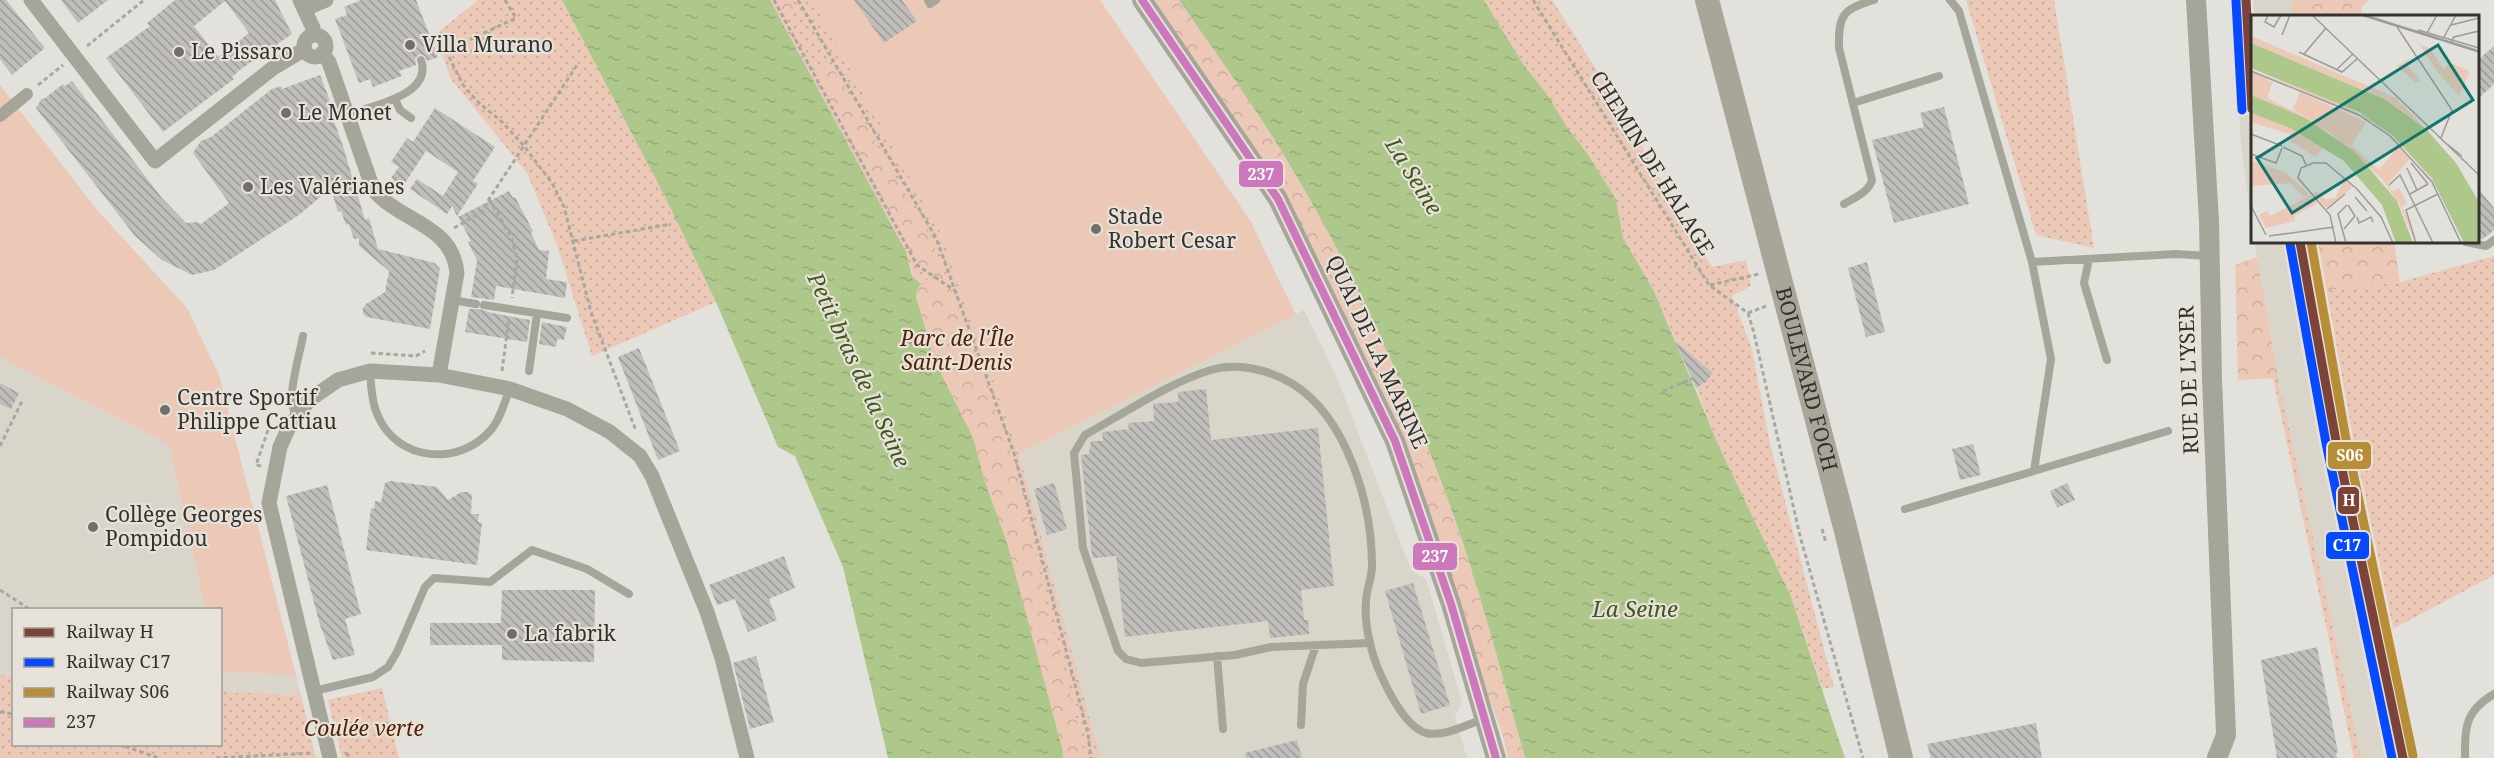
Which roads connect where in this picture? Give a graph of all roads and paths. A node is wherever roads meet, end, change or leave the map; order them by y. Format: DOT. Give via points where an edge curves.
graph roads {
  1 [pos="31,0"];
  2 [pos="326,0"];
  3 [pos="505,0"];
  4 [pos="774,0"];
  5 [pos="798,0"];
  6 [pos="928,0"];
  7 [pos="936,0"];
  8 [pos="1142,0"];
  9 [pos="1533,0"];
  10 [pos="1707,0"];
  11 [pos="1874,0"];
  12 [pos="1950,0"];
  13 [pos="2196,0"];
  14 [pos="302,4"];
  15 [pos="314,35"];
  16 [pos="305,49"];
  17 [pos="322,53"];
  18 [pos="421,60"];
  19 [pos="577,65"];
  20 [pos="1939,76"];
  21 [pos="27,94"];
  22 [pos="395,99"];
  23 [pos="1853,104"];
  24 [pos="349,114"];
  25 [pos="0,116"];
  26 [pos="411,118"];
  27 [pos="524,146"];
  28 [pos="489,199"];
  29 [pos="1844,204"];
  30 [pos="671,224"];
  31 [pos="439,236"];
  32 [pos="2494,240"];
  33 [pos="574,241"];
  34 [pos="2471,243"];
  35 [pos="2209,256"];
  36 [pos="2090,259"];
  37 [pos="2032,262"];
  38 [pos="1766,272"];
  39 [pos="1709,285"];
  40 [pos="956,291"];
  41 [pos="452,300"];
  42 [pos="1765,307"];
  43 [pos="510,309"];
  44 [pos="1748,313"];
  45 [pos="537,314"];
  46 [pos="567,318"];
  47 [pos="303,336"];
  48 [pos="2107,360"];
  49 [pos="370,371"];
  50 [pos="502,371"];
  51 [pos="529,371"];
  52 [pos="439,375"];
  53 [pos="1692,379"];
  54 [pos="510,389"];
  55 [pos="1663,391"];
  56 [pos="23,399"];
  57 [pos="297,416"];
  58 [pos="2168,431"];
  59 [pos="0,446"];
  60 [pos="640,456"];
  61 [pos="2034,471"];
  62 [pos="1905,509"];
  63 [pos="0,591"];
  64 [pos="629,594"];
  65 [pos="29,608"];
  66 [pos="1370,644"];
  67 [pos="1316,645"];
  68 [pos="1217,656"];
  69 [pos="314,691"];
  70 [pos="2494,694"];
  71 [pos="1484,719"];
  72 [pos="1301,725"];
  73 [pos="1222,729"];
  74 [pos="124,746"];
  75 [pos="329,755"];
  76 [pos="159,758"];
  77 [pos="216,758"];
  78 [pos="747,758"];
  79 [pos="1091,758"];
  80 [pos="1496,758"];
  81 [pos="1863,758"];
  82 [pos="1901,758"];
  83 [pos="2217,758"];
  84 [pos="2465,758"];
  1 -- 16 [label="street" via="155,161 273,68"];
  2 -- 14 [label="street"];
  3 -- 27 [label="path" via="516,18 446,51 463,85"];
  4 -- 40 [label="path" via="917,266"];
  5 -- 40 [label="path" via="936,238"];
  6 -- 7 [label="lane" via="930,4"];
  8 -- 71 [label="street, QUAI DE LA MARINE" via="1278,200 1395,441 1451,604"];
  9 -- 39 [label="path, CHEMIN DE HALAGE"];
  10 -- 82 [label="main road, BOULEVARD FOCH" via="1846,531"];
  11 -- 23 [label="lane" via="1852,6 1839,26 1839,48"];
  12 -- 37 [label="lane" via="1959,11"];
  13 -- 35 [label="street, RUE DE L'YSER"];
  14 -- 15 [label="street"];
  15 -- 16 [label="street" via="306,40"];
  15 -- 17 [label="street" via="324,41"];
  16 -- 17 [label="street" via="312,56"];
  17 -- 24 [label="street"];
  18 -- 22 [label="lane" via="422,72 411,91"];
  19 -- 27 [label="path"];
  20 -- 23 [label="lane"];
  21 -- 25 [label="street"];
  22 -- 24 [label="lane"];
  22 -- 26 [label="lane" via="400,110"];
  23 -- 29 [label="lane" via="1872,180 1871,185"];
  24 -- 31 [label="street" via="374,189 384,201"];
  27 -- 28 [label="path"];
  27 -- 33 [label="path" via="552,183"];
  28 -- 31 [label="path" via="483,211"];
  28 -- 43 [label="path" via="511,237 517,258"];
  30 -- 33 [label="path"];
  31 -- 41 [label="street" via="456,259"];
  32 -- 34 [label="lane" via="2486,246"];
  33 -- 60 [label="path" via="591,312 642,446"];
  35 -- 36 [label="lane"];
  35 -- 83 [label="street, RUE DE L'YSER" via="2226,735"];
  36 -- 37 [label="lane"];
  36 -- 48 [label="lane" via="2084,283"];
  37 -- 61 [label="lane" via="2051,359"];
  38 -- 39 [label="path"];
  39 -- 44 [label="path, CHEMIN DE HALAGE"];
  40 -- 79 [label="path" via="1014,453"];
  41 -- 43 [label="lane"];
  41 -- 52 [label="street"];
  42 -- 44 [label="path"];
  43 -- 45 [label="lane"];
  43 -- 50 [label="path"];
  44 -- 81 [label="path" via="1800,536"];
  45 -- 46 [label="lane"];
  45 -- 51 [label="lane"];
  47 -- 57 [label="lane" via="291,399"];
  49 -- 52 [label="street"];
  49 -- 54 [label="lane" via="377,415 384,428 405,447 432,455 464,450 480,440 498,420"];
  49 -- 57 [label="street" via="326,387"];
  52 -- 54 [label="street"];
  53 -- 55 [label="path"];
  54 -- 60 [label="street" via="588,419"];
  56 -- 59 [label="path"];
  57 -- 69 [label="street" via="280,447 269,503"];
  58 -- 61 [label="lane"];
  60 -- 78 [label="street" via="652,476 706,612"];
  61 -- 62 [label="lane"];
  63 -- 65 [label="path"];
  64 -- 69 [label="lane" via="587,568 532,550 490,582 434,578 424,587 388,667 373,677"];
  66 -- 67 [label="lane"];
  66 -- 68 [label="lane" via="1366,602 1372,568 1370,532 1344,442 1302,390 1278,375 1244,367 1212,369 1085,435 1074,453 1083,548 1118,651 1126,659 1141,663"];
  66 -- 71 [label="lane" via="1396,705 1419,730 1440,733"];
  67 -- 68 [label="lane"];
  67 -- 72 [label="lane" via="1303,684"];
  68 -- 73 [label="lane"];
  69 -- 75 [label="street"];
  70 -- 84 [label="lane" via="2476,706 2468,722"];
  71 -- 80 [label="street, QUAI DE LA MARINE"];
  74 -- 76 [label="path"];
  75 -- 77 [label="path"];
}
